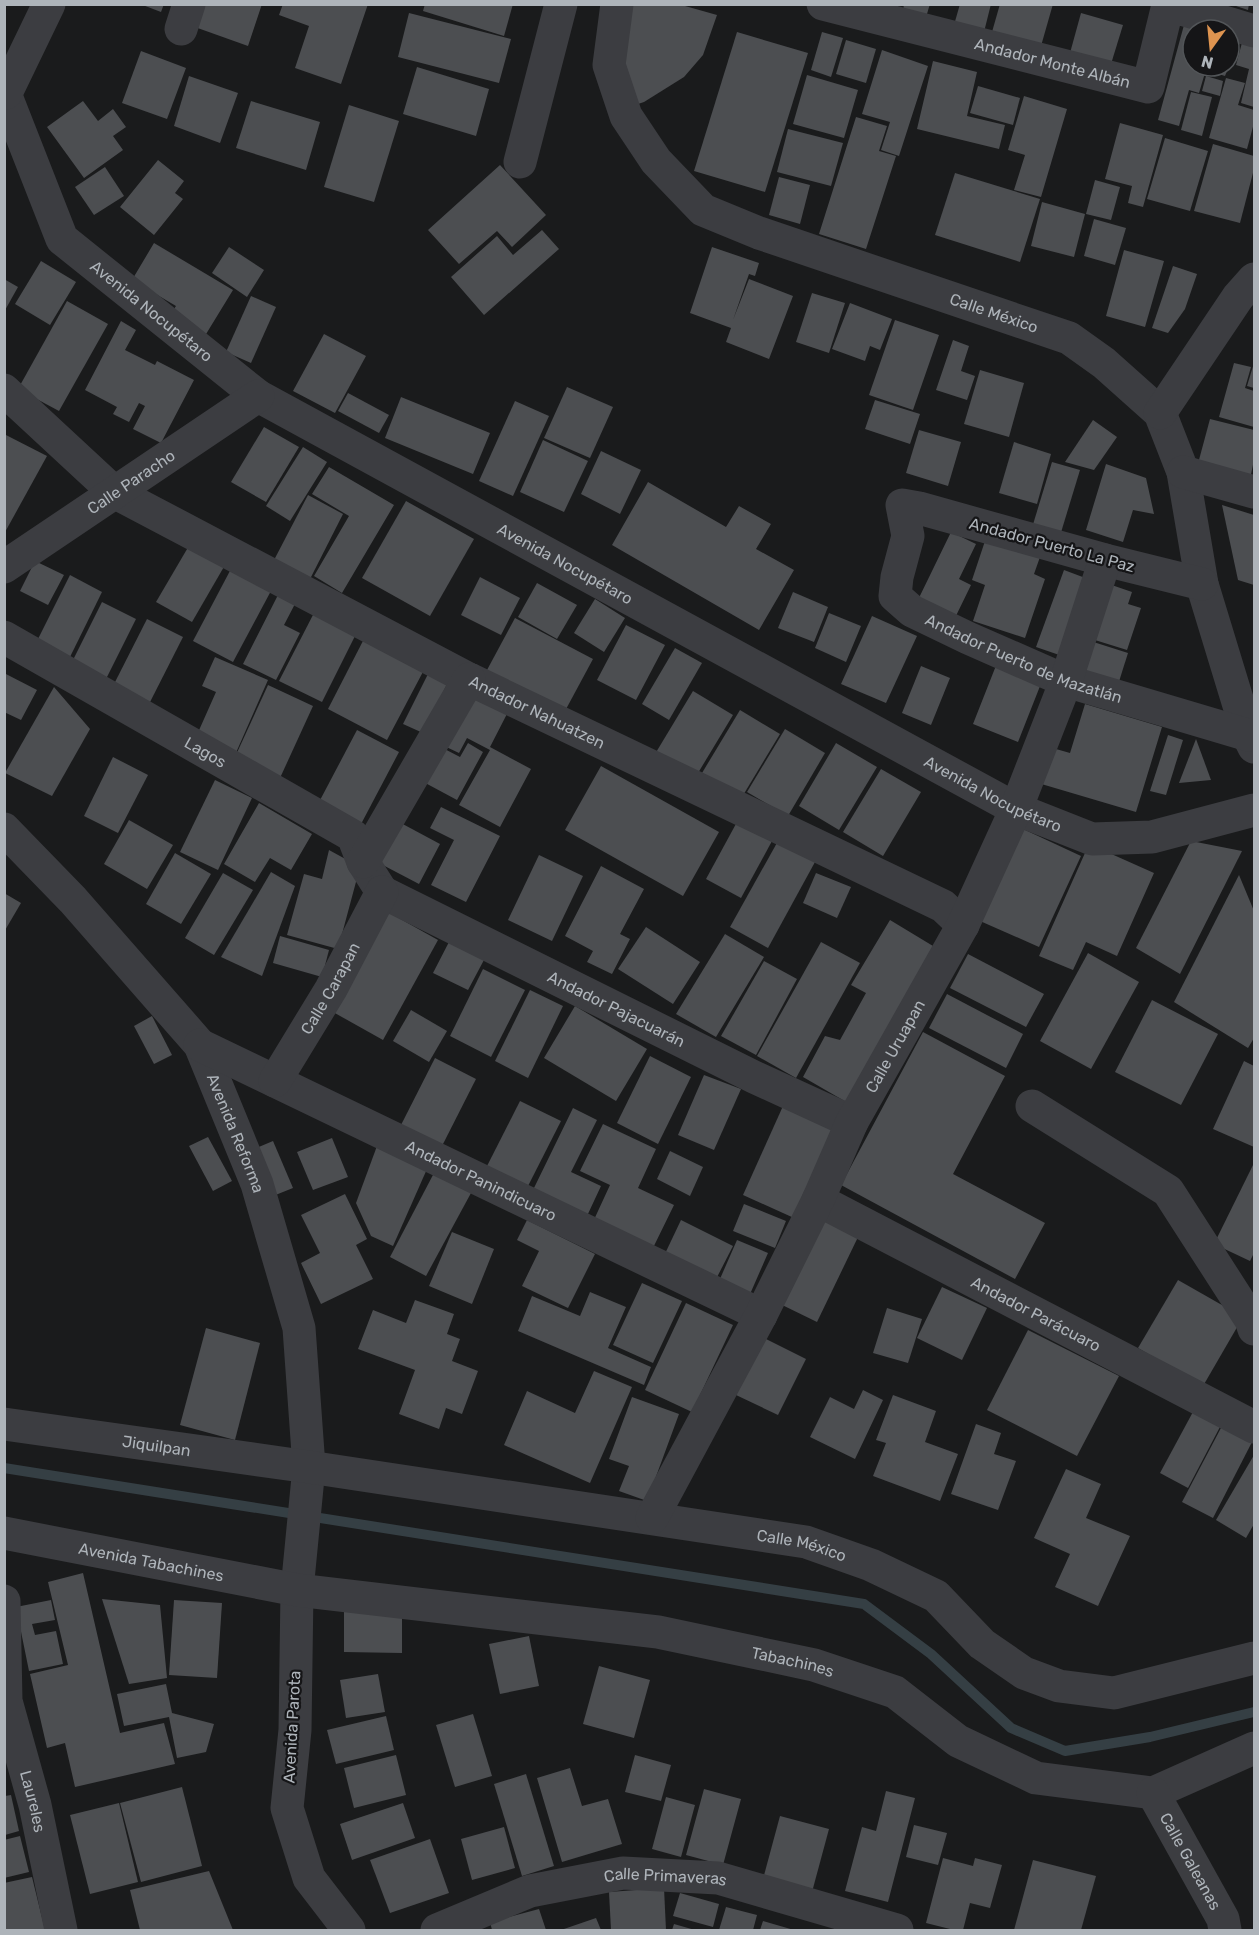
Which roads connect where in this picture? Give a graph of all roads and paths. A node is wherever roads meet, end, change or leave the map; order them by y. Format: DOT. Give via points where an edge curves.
graph roads {
  1 [pos="49,4"];
  2 [pos="561,4"];
  3 [pos="617,4"];
  4 [pos="823,4"];
  5 [pos="1254,31"];
  6 [pos="5,92"];
  7 [pos="520,162"];
  8 [pos="1254,279"];
  9 [pos="4,390"];
  10 [pos="258,396"];
  11 [pos="1160,413"];
  12 [pos="1183,472"];
  13 [pos="114,492"];
  14 [pos="1254,492"];
  15 [pos="902,505"];
  16 [pos="1105,560"];
  17 [pos="4,567"];
  18 [pos="1202,584"];
  19 [pos="4,638"];
  20 [pos="469,679"];
  21 [pos="1066,681"];
  22 [pos="1251,741"];
  23 [pos="1016,809"];
  24 [pos="1254,810"];
  25 [pos="4,829"];
  26 [pos="363,862"];
  27 [pos="382,892"];
  28 [pos="963,925"];
  29 [pos="200,1045"];
  30 [pos="275,1081"];
  31 [pos="1032,1106"];
  32 [pos="852,1122"];
  33 [pos="818,1200"];
  34 [pos="761,1315"];
  35 [pos="1254,1329"];
  36 [pos="4,1424"];
  37 [pos="1254,1427"];
  38 [pos="309,1467"];
  39 [pos="307,1508"];
  40 [pos="652,1518"];
  41 [pos="4,1533"];
  42 [pos="297,1584"];
  43 [pos="4,1601"];
  44 [pos="1254,1658"];
  45 [pos="5,1701"];
  46 [pos="1254,1748"];
  47 [pos="1153,1793"];
  48 [pos="61,1930"];
  49 [pos="349,1930"];
  50 [pos="437,1930"];
  51 [pos="897,1930"];
  52 [pos="1225,1930"];
  1 -- 6 [label="street"];
  2 -- 7 [label="street"];
  3 -- 11 [label="street, Calle México" via="609,64 626,116 656,161 704,210 759,233 1069,338"];
  4 -- 5 [label="street, Andador Monte Albán" via="1148,87 1168,5"];
  6 -- 10 [label="street, Avenida Nocupétaro" via="62,239"];
  8 -- 11 [label="street"];
  9 -- 13 [label="street, Andador Nahuatzen"];
  10 -- 13 [label="street, Calle Paracho"];
  10 -- 23 [label="street, Avenida Nocupétaro"];
  11 -- 12 [label="street, Calle México"];
  12 -- 14 [label="street"];
  12 -- 18 [label="street, Calle México"];
  13 -- 17 [label="street, Calle Paracho"];
  13 -- 20 [label="street, Andador Nahuatzen"];
  15 -- 16 [label="street, Andador Puerto La Paz"];
  15 -- 21 [label="street, Andador Puerto de Mazatlán" via="908,536 895,596 912,611"];
  16 -- 18 [label="street, Andador Puerto La Paz"];
  16 -- 21 [label="street, Calle Uruapan"];
  18 -- 22 [label="street, Calle México"];
  19 -- 26 [label="street, Lagos" via="354,836"];
  20 -- 26 [label="street"];
  20 -- 28 [label="street, Andador Nahuatzen" via="933,901"];
  21 -- 22 [label="street, Andador Puerto de Mazatlán"];
  21 -- 23 [label="street, Calle Uruapan"];
  23 -- 24 [label="street, Avenida Nocupétaro" via="1092,840 1152,837"];
  23 -- 28 [label="street, Calle Uruapan"];
  25 -- 29 [label="street, Avenida Reforma" via="73,900"];
  26 -- 27 [label="street, Lagos"];
  27 -- 30 [label="street, Calle Carapan" via="331,989"];
  27 -- 32 [label="street, Andador Pajacuarán"];
  28 -- 32 [label="street, Calle Uruapan"];
  29 -- 30 [label="street, Andador Panindicuaro"];
  29 -- 38 [label="street, Avenida Reforma" via="257,1184 299,1328"];
  30 -- 34 [label="street, Andador Panindicuaro"];
  31 -- 35 [label="street" via="1168,1191"];
  32 -- 33 [label="street, Calle Uruapan"];
  33 -- 34 [label="street, Calle Uruapan"];
  33 -- 37 [label="street, Andador Parácuaro"];
  34 -- 40 [label="street, Calle Uruapan"];
  36 -- 38 [label="street, Jiquilpan"];
  38 -- 39 [label="street, Avenida Reforma"];
  38 -- 40 [label="street, Calle México"];
  39 -- 42 [label="street, Avenida Parota"];
  40 -- 44 [label="street, Calle México" via="806,1542 871,1565 936,1596 982,1644 1024,1672 1059,1686 1114,1693"];
  41 -- 42 [label="street, Avenida Tabachines"];
  42 -- 47 [label="street, Tabachines" via="658,1632 814,1665 895,1692 958,1741 1036,1778"];
  42 -- 49 [label="street, Avenida Parota" via="295,1730 287,1808 309,1878"];
  43 -- 45 [label="street, Laureles"];
  45 -- 48 [label="street, Laureles" via="35,1805"];
  46 -- 47 [label="street"];
  47 -- 52 [label="street, Calle Galeanas" via="1223,1919"];
  50 -- 51 [label="street, Calle Primaveras" via="530,1891 623,1873 718,1878"];
}
